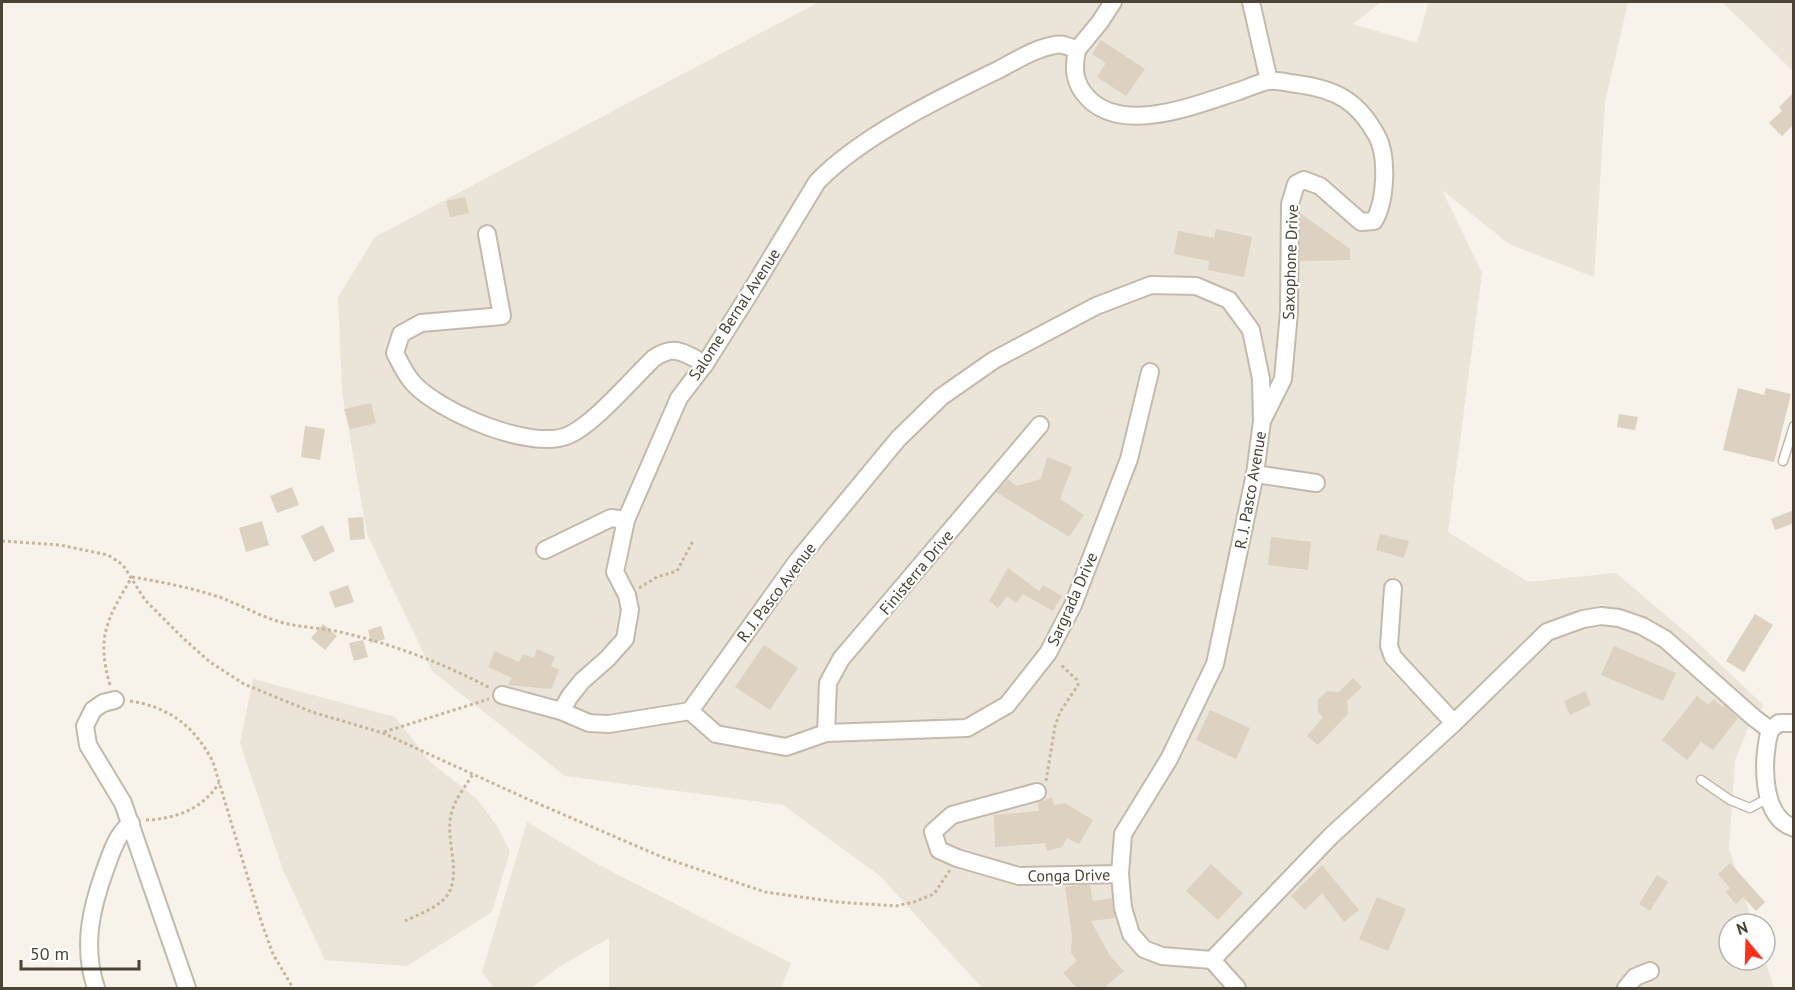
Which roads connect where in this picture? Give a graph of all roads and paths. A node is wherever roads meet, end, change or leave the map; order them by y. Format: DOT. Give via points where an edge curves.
graph roads {
  1 [pos="1113,2"];
  2 [pos="1251,2"];
  3 [pos="1077,50"];
  4 [pos="1269,81"];
  5 [pos="487,234"];
  6 [pos="705,364"];
  7 [pos="1150,372"];
  8 [pos="1262,421"];
  9 [pos="1040,425"];
  10 [pos="1794,426"];
  11 [pos="1783,461"];
  12 [pos="1256,474"];
  13 [pos="1316,483"];
  14 [pos="626,520"];
  15 [pos="2,541"];
  16 [pos="693,541"];
  17 [pos="545,550"];
  18 [pos="132,577"];
  19 [pos="1393,588"];
  20 [pos="627,595"];
  21 [pos="1048,653"];
  22 [pos="502,695"];
  23 [pos="115,700"];
  24 [pos="561,711"];
  25 [pos="690,711"];
  26 [pos="1454,723"];
  27 [pos="1794,723"];
  28 [pos="1770,730"];
  29 [pos="383,733"];
  30 [pos="826,733"];
  31 [pos="473,774"];
  32 [pos="1701,780"];
  33 [pos="219,783"];
  34 [pos="1037,792"];
  35 [pos="1768,798"];
  36 [pos="131,823"];
  37 [pos="1794,828"];
  38 [pos="957,858"];
  39 [pos="1120,874"];
  40 [pos="405,921"];
  41 [pos="1212,960"];
  42 [pos="1650,971"];
  43 [pos="96,988"];
  44 [pos="187,988"];
  45 [pos="293,988"];
  46 [pos="1237,988"];
  47 [pos="1626,988"];
  1 -- 3 [label="street"];
  2 -- 4 [label="street"];
  3 -- 4 [label="street, Saxophone Drive" via="1076,80 1093,104 1112,112 1141,115 1183,109"];
  3 -- 6 [label="street, Salome Bernal Avenue" via="1056,44 966,85 906,118 830,168 807,197"];
  4 -- 8 [label="street, Saxophone Drive" via="1304,85 1334,93 1352,103 1381,143 1384,175 1378,214 1368,222 1361,222 1320,186 1304,180 1296,184 1290,204 1289,312 1283,379"];
  5 -- 6 [label="street" via="501,316 421,323 401,334 395,353 413,384 437,401 480,424 516,436 548,440 567,436 586,425 663,352 678,350"];
  6 -- 14 [label="street, Salome Bernal Avenue" via="679,398"];
  7 -- 21 [label="street, Sargrada Drive" via="1129,459 1073,604"];
  8 -- 12 [label="street, R. J. Pasco Avenue"];
  8 -- 25 [label="street, R. J. Pasco Avenue" via="1261,379 1251,330 1229,300 1196,286 1151,285 1096,306 994,360 941,397 898,439 798,560"];
  9 -- 30 [label="street, Finisterra Drive" via="841,659 828,683"];
  10 -- 11 [label="lane"];
  12 -- 13 [label="street"];
  12 -- 39 [label="street, R. J. Pasco Avenue" via="1215,664 1169,759 1123,834"];
  14 -- 17 [label="street" via="611,518"];
  14 -- 20 [label="street, Salome Bernal Avenue" via="615,572"];
  15 -- 18 [label="path" via="60,545 108,555"];
  16 -- 20 [label="path" via="677,571 657,577"];
  18 -- 22 [label="path" via="194,590 293,625 338,631 413,653"];
  18 -- 23 [label="path" via="103,642 104,664"];
  18 -- 29 [label="path" via="145,600 184,639 244,684 312,712"];
  19 -- 26 [label="street" via="1389,646 1393,657"];
  20 -- 24 [label="street, Salome Bernal Avenue" via="630,610 625,639 582,681"];
  21 -- 30 [label="street, Sargrada Drive" via="1007,705 967,728"];
  21 -- 34 [label="path" via="1078,685 1060,712 1046,785"];
  22 -- 24 [label="street"];
  22 -- 29 [label="path"];
  23 -- 33 [label="path" via="152,707 189,727 204,743"];
  23 -- 36 [label="street" via="93,710 85,726 88,745"];
  24 -- 25 [label="street" via="589,723 609,724"];
  25 -- 30 [label="street, Sargrada Drive" via="716,734 786,747"];
  26 -- 28 [label="street" via="1548,632 1601,616 1642,626 1665,639"];
  26 -- 41 [label="street" via="1331,836"];
  27 -- 28 [label="street" via="1779,723"];
  28 -- 35 [label="street" via="1766,743"];
  29 -- 31 [label="path"];
  31 -- 38 [label="path" via="662,857 765,892 896,906 934,894"];
  31 -- 40 [label="path" via="451,816 454,884 445,899"];
  32 -- 35 [label="lane" via="1750,808"];
  33 -- 36 [label="path" via="189,811"];
  33 -- 45 [label="path" via="261,921 273,954"];
  34 -- 38 [label="street, Conga Drive" via="952,815 942,823 933,832 939,850"];
  35 -- 37 [label="street" via="1778,818"];
  36 -- 43 [label="street" via="118,837 92,910 88,952"];
  36 -- 44 [label="street"];
  38 -- 39 [label="street, Conga Drive" via="1019,876"];
  39 -- 41 [label="street, R. J. Pasco Avenue" via="1123,908 1131,934 1144,949 1162,956"];
  41 -- 46 [label="street"];
  42 -- 47 [label="street" via="1635,977"];
}
